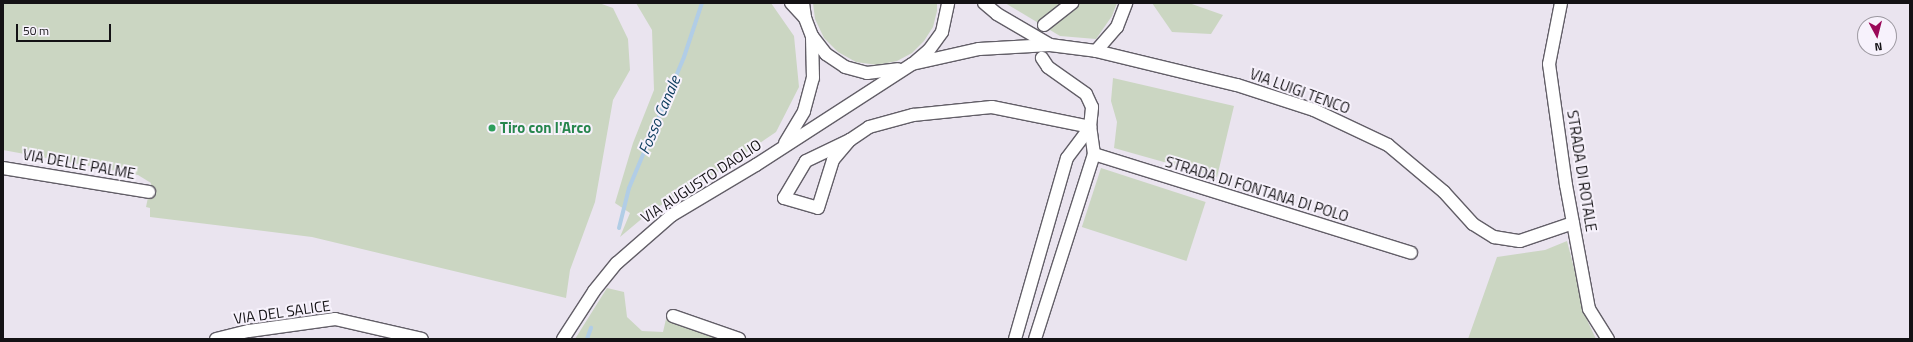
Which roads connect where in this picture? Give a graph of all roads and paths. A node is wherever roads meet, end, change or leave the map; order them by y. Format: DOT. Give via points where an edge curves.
graph roads {
  1 [pos="791,3"];
  2 [pos="803,3"];
  3 [pos="948,3"];
  4 [pos="984,3"];
  5 [pos="1072,3"];
  6 [pos="1126,3"];
  7 [pos="1561,3"];
  8 [pos="805,18"];
  9 [pos="1044,25"];
  10 [pos="812,36"];
  11 [pos="1050,45"];
  12 [pos="1096,51"];
  13 [pos="1042,58"];
  14 [pos="912,64"];
  15 [pos="1090,127"];
  16 [pos="850,140"];
  17 [pos="784,146"];
  18 [pos="1094,154"];
  19 [pos="3,168"];
  20 [pos="149,192"];
  21 [pos="1573,223"];
  22 [pos="1411,253"];
  23 [pos="673,316"];
  24 [pos="216,339"];
  25 [pos="422,339"];
  26 [pos="564,339"];
  27 [pos="739,339"];
  28 [pos="1015,339"];
  29 [pos="1035,339"];
  30 [pos="1608,339"];
  1 -- 8 [label="street"];
  2 -- 8 [label="street"];
  3 -- 14 [label="street" via="942,32 929,50"];
  4 -- 11 [label="street, VIA LUIGI TENCO" via="997,14"];
  5 -- 9 [label="street"];
  6 -- 12 [label="street" via="1117,27"];
  7 -- 21 [label="street, STRADA DI ROTALE" via="1549,64"];
  8 -- 10 [label="street"];
  10 -- 14 [label="street" via="826,54 845,67 867,73 890,72"];
  10 -- 17 [label="street, VIA AUGUSTO DAOLIO" via="813,78 804,111"];
  11 -- 12 [label="street, VIA LUIGI TENCO"];
  11 -- 14 [label="street, VIA LUIGI TENCO" via="979,49"];
  12 -- 21 [label="street, VIA LUIGI TENCO" via="1237,85 1314,110 1366,134 1388,145 1444,192 1473,224 1494,238 1520,241"];
  13 -- 15 [label="street" via="1048,67 1086,94 1092,107"];
  14 -- 17 [label="street, VIA AUGUSTO DAOLIO"];
  15 -- 16 [label="street" via="992,107 913,115 869,127"];
  15 -- 18 [label="street"];
  15 -- 28 [label="street" via="1067,158"];
  16 -- 16 [label="street" via="833,160 818,208 784,198 806,161"];
  17 -- 26 [label="street, VIA AUGUSTO DAOLIO" via="672,215 643,238 594,291"];
  18 -- 22 [label="street, STRADA DI FONTANA DI POLO"];
  18 -- 29 [label="street"];
  19 -- 20 [label="street, VIA DELLE PALME"];
  21 -- 30 [label="street, STRADA DI ROTALE" via="1589,309"];
  23 -- 27 [label="street"];
  24 -- 25 [label="street, VIA DEL SALICE" via="249,331 335,319"];
}
